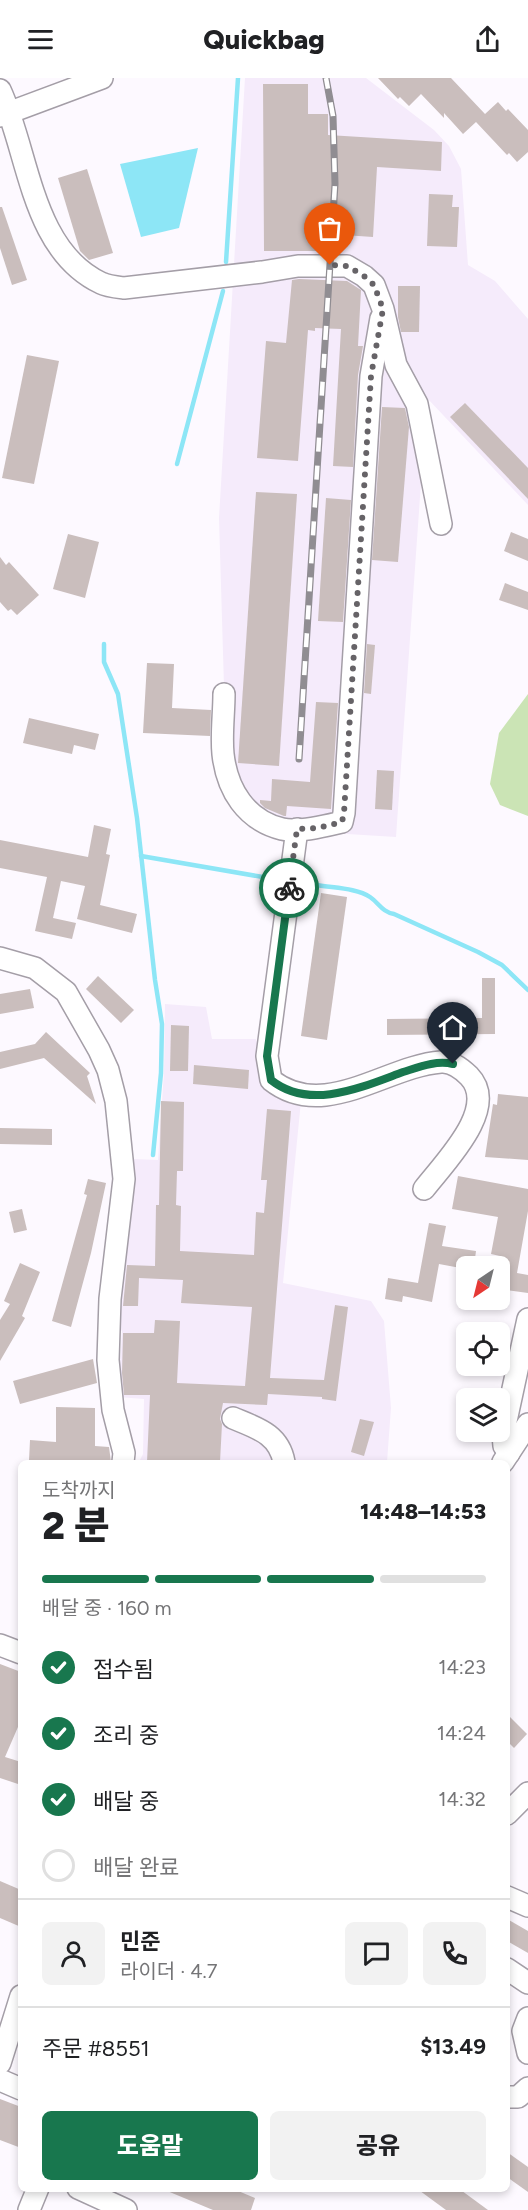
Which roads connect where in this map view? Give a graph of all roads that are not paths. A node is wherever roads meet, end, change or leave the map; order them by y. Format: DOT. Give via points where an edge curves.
graph roads {
  1 [pos="102,78"];
  2 [pos="0,90"];
  3 [pos="5,114"];
  4 [pos="383,309"];
  5 [pos="441,524"];
  6 [pos="224,694"];
  7 [pos="297,829"];
  8 [pos="0,958"];
  9 [pos="424,1189"];
  10 [pos="528,1319"];
  11 [pos="233,1418"];
  12 [pos="528,1424"];
  13 [pos="506,1458"];
  14 [pos="123,1460"];
  15 [pos="283,1460"];
  16 [pos="0,1645"];
  17 [pos="18,1652"];
  18 [pos="528,1793"];
  19 [pos="510,1811"];
  20 [pos="510,1898"];
  21 [pos="528,1906"];
  22 [pos="510,1971"];
  23 [pos="528,1983"];
  24 [pos="18,2006"];
  25 [pos="528,2018"];
  26 [pos="528,2053"];
  27 [pos="0,2063"];
  28 [pos="0,2080"];
  29 [pos="18,2088"];
  30 [pos="528,2088"];
  31 [pos="510,2097"];
  32 [pos="36,2192"];
  33 [pos="102,2194"];
  34 [pos="29,2210"];
  35 [pos="126,2210"];
  1 -- 3 [label="street"];
  2 -- 3 [label="street"];
  3 -- 4 [label="street" via="47,227 69,258 101,283 124,288 298,266 347,266 374,285"];
  4 -- 5 [label="street" via="396,365 417,404"];
  4 -- 7 [label="street" via="370,388 344,813 342,822"];
  6 -- 7 [label="street" via="223,755 239,803 255,818 283,830"];
  7 -- 9 [label="street" via="267,1056 271,1080 283,1090 299,1094 336,1094 442,1062 463,1070 478,1090 477,1110 462,1139"];
  8 -- 14 [label="street" via="35,968 66,992 99,1050 116,1101 124,1179 110,1299 108,1359"];
  10 -- 13 [label="street" via="502,1435"];
  11 -- 15 [label="street" via="266,1432 278,1443"];
  12 -- 13 [label="street"];
  16 -- 17 [label="street"];
  18 -- 19 [label="street"];
  20 -- 21 [label="street"];
  22 -- 23 [label="street"];
  24 -- 27 [label="street"];
  25 -- 26 [label="street" via="523,2031"];
  28 -- 29 [label="street"];
  30 -- 31 [label="street" via="518,2097"];
  32 -- 34 [label="street"];
  33 -- 35 [label="street"];
}
